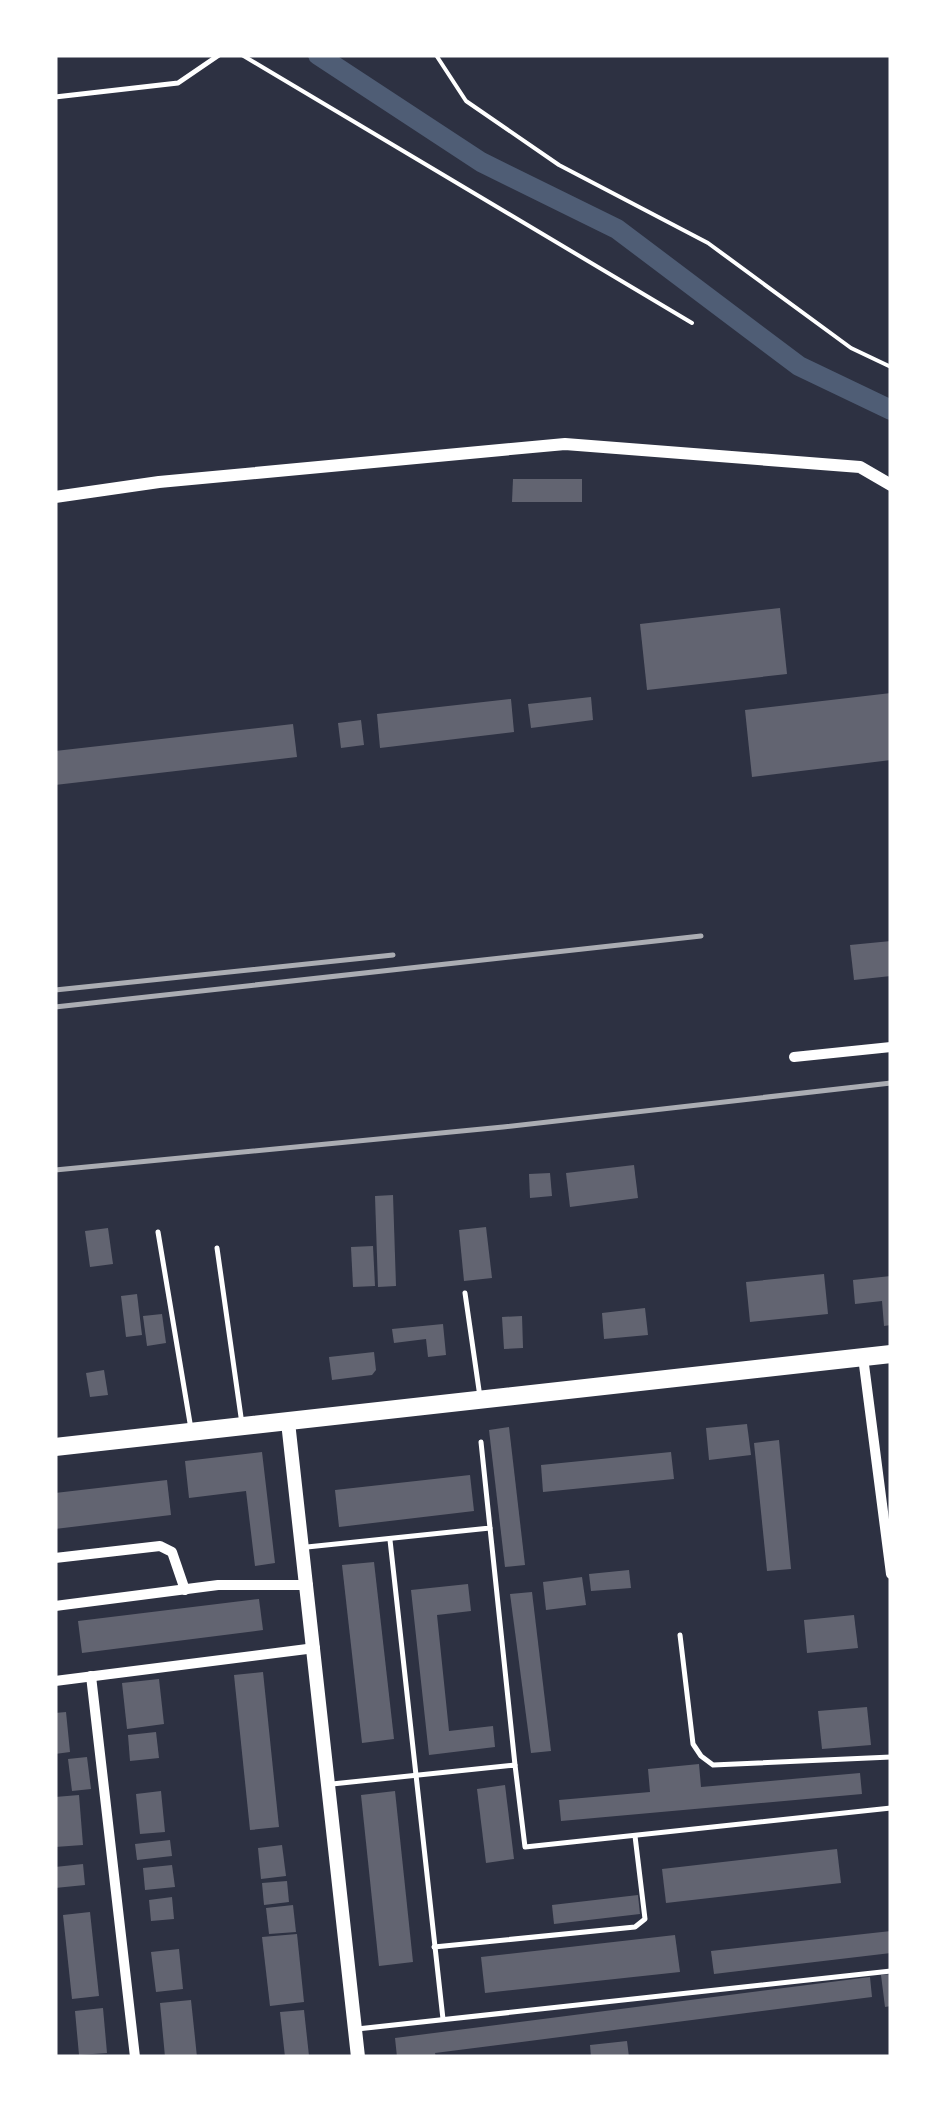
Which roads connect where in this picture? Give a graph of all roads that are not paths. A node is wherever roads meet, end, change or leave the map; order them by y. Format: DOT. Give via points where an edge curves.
graph roads {
  1 [pos="219,55"];
  2 [pos="55,97"];
  3 [pos="891,485"];
  4 [pos="55,497"];
  5 [pos="891,1047"];
  6 [pos="794,1057"];
  7 [pos="158,1232"];
  8 [pos="217,1248"];
  9 [pos="466,1293"];
  10 [pos="891,1354"];
  11 [pos="864,1358"];
  12 [pos="480,1400"];
  13 [pos="288,1422"];
  14 [pos="243,1427"];
  15 [pos="191,1432"];
  16 [pos="481,1442"];
  17 [pos="55,1447"];
  18 [pos="490,1528"];
  19 [pos="390,1540"];
  20 [pos="304,1548"];
  21 [pos="55,1558"];
  22 [pos="891,1574"];
  23 [pos="308,1585"];
  24 [pos="184,1590"];
  25 [pos="55,1606"];
  26 [pos="680,1635"];
  27 [pos="314,1648"];
  28 [pos="91,1676"];
  29 [pos="55,1681"];
  30 [pos="891,1757"];
  31 [pos="515,1766"];
  32 [pos="414,1775"];
  33 [pos="329,1785"];
  34 [pos="891,1808"];
  35 [pos="635,1836"];
  36 [pos="434,1947"];
  37 [pos="891,1971"];
  38 [pos="443,2020"];
  39 [pos="355,2030"];
  40 [pos="135,2057"];
  41 [pos="358,2057"];
  1 -- 2 [label="lane" via="178,83"];
  3 -- 4 [label="street" via="860,467 564,444"];
  5 -- 6 [label="street"];
  7 -- 15 [label="lane"];
  8 -- 14 [label="lane"];
  9 -- 12 [label="lane"];
  10 -- 11 [label="highway"];
  11 -- 12 [label="highway"];
  11 -- 22 [label="street"];
  12 -- 13 [label="highway"];
  13 -- 14 [label="highway"];
  13 -- 20 [label="main road"];
  14 -- 15 [label="highway"];
  15 -- 17 [label="highway"];
  16 -- 18 [label="lane"];
  18 -- 19 [label="lane"];
  18 -- 31 [label="lane"];
  19 -- 20 [label="lane"];
  19 -- 32 [label="lane"];
  20 -- 23 [label="main road"];
  21 -- 24 [label="street" via="160,1546 172,1552"];
  23 -- 24 [label="street"];
  23 -- 27 [label="main road"];
  24 -- 25 [label="street"];
  26 -- 30 [label="lane" via="692,1744 713,1765"];
  27 -- 28 [label="street"];
  27 -- 33 [label="main road"];
  28 -- 29 [label="street"];
  28 -- 40 [label="street"];
  31 -- 32 [label="lane"];
  31 -- 35 [label="lane" via="524,1847"];
  32 -- 33 [label="lane"];
  32 -- 36 [label="lane"];
  33 -- 39 [label="main road"];
  34 -- 35 [label="lane"];
  35 -- 36 [label="lane" via="645,1920 635,1927"];
  36 -- 38 [label="lane"];
  37 -- 38 [label="lane"];
  38 -- 39 [label="lane"];
  39 -- 41 [label="main road"];
}
